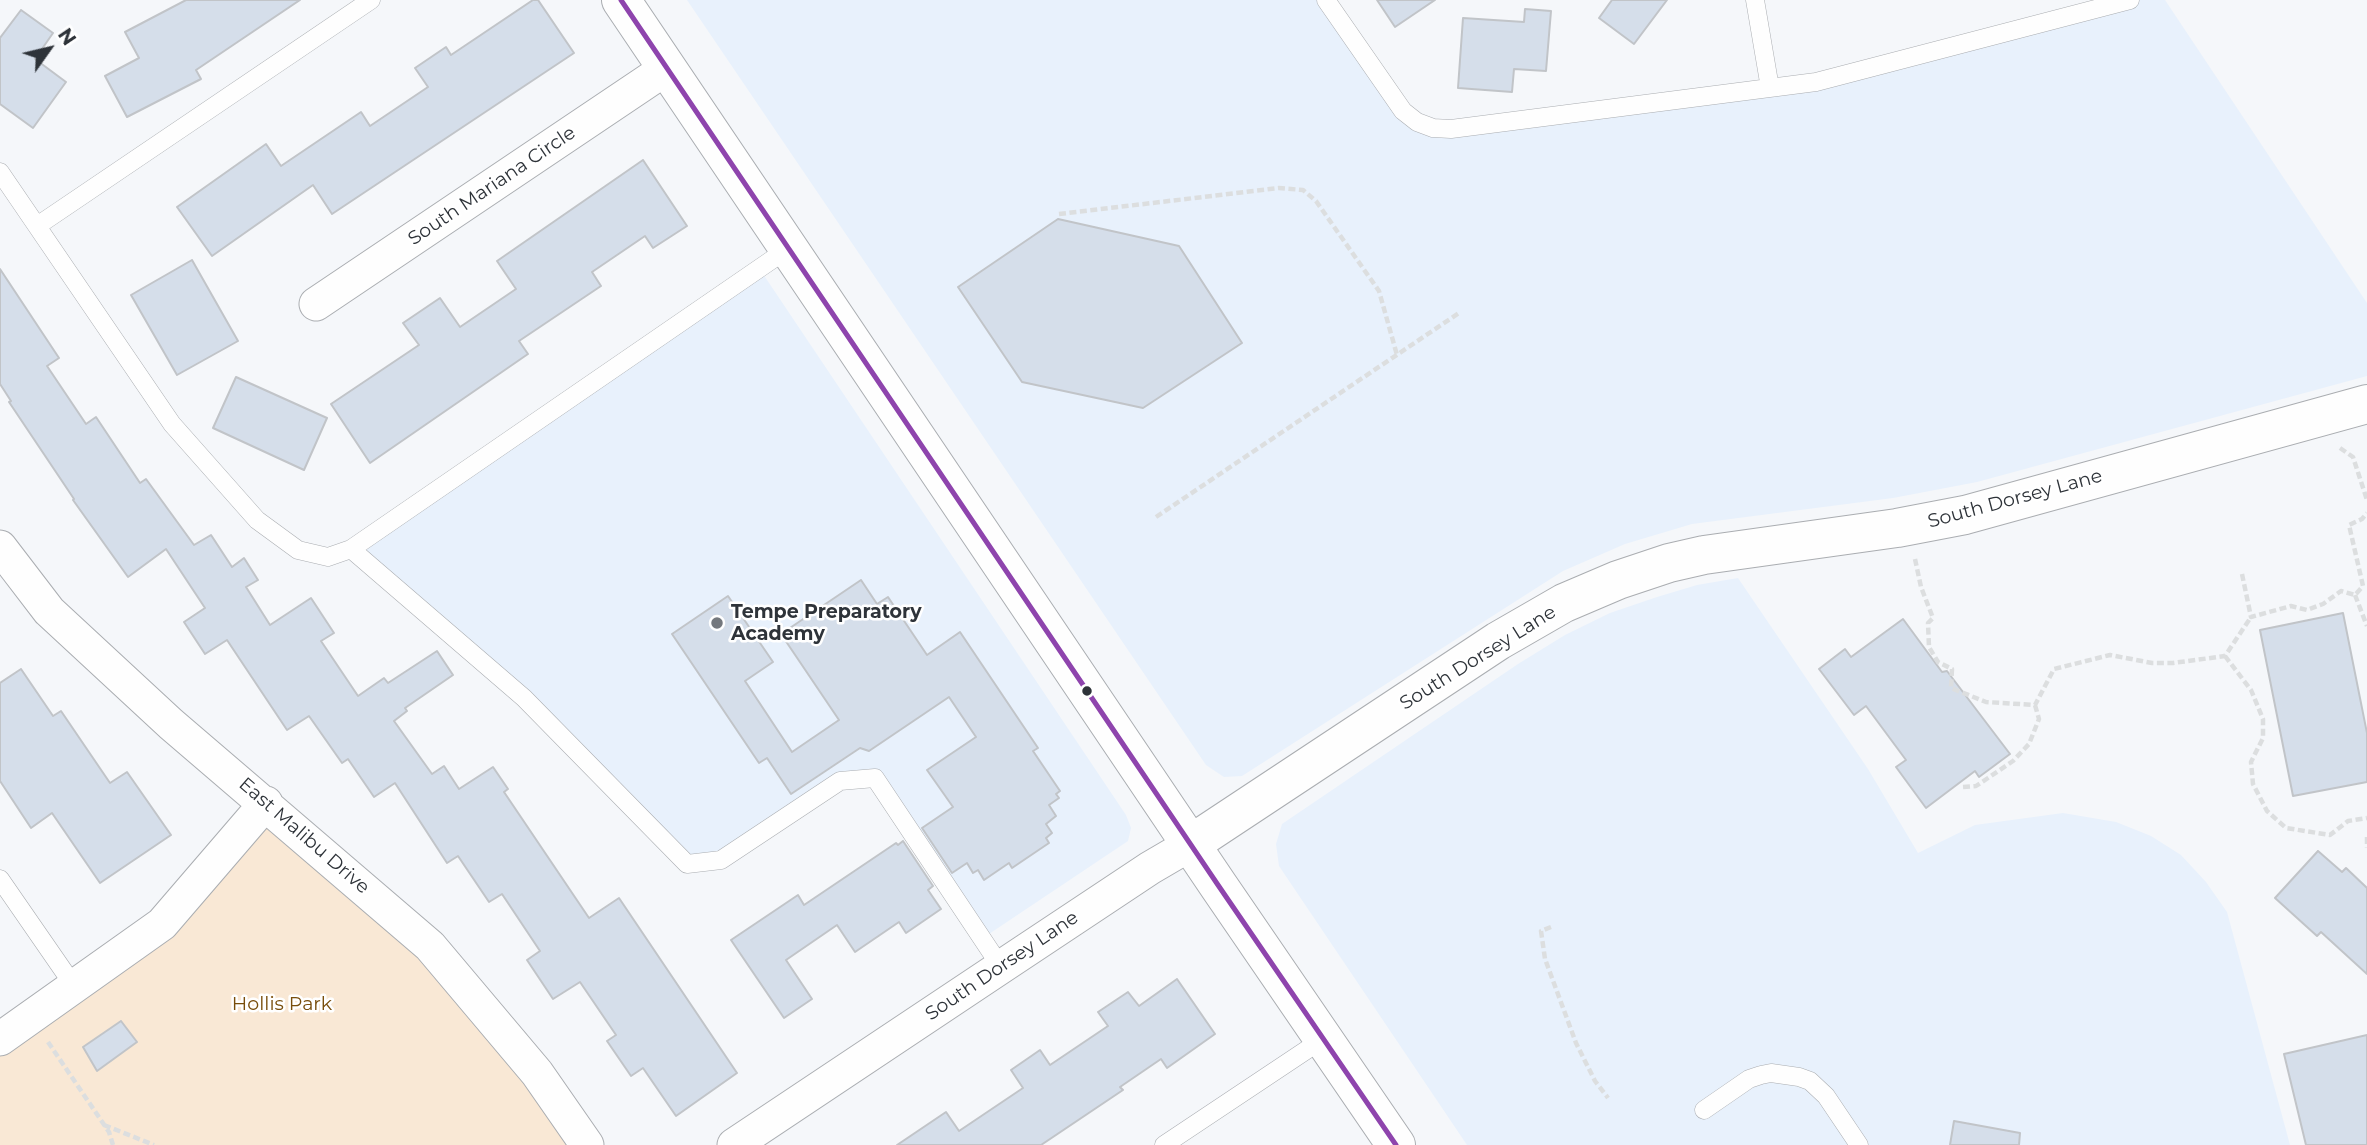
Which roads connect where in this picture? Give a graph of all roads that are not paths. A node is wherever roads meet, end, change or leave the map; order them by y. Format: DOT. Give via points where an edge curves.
graph roads {
  1 [pos="371,0"];
  2 [pos="621,0"];
  3 [pos="1326,0"];
  4 [pos="1755,0"];
  5 [pos="2130,0"];
  6 [pos="667,68"];
  7 [pos="1770,88"];
  8 [pos="0,172"];
  9 [pos="37,226"];
  10 [pos="789,248"];
  11 [pos="316,304"];
  12 [pos="2367,404"];
  13 [pos="0,547"];
  14 [pos="351,549"];
  15 [pos="266,803"];
  16 [pos="1191,844"];
  17 [pos="0,879"];
  18 [pos="1001,967"];
  19 [pos="74,986"];
  20 [pos="0,1039"];
  21 [pos="1323,1039"];
  22 [pos="1704,1110"];
  23 [pos="587,1145"];
  24 [pos="734,1145"];
  25 [pos="1164,1145"];
  26 [pos="1396,1145"];
  27 [pos="1859,1145"];
  1 -- 9 [label="lane"];
  2 -- 6 [label="main road"];
  3 -- 7 [label="lane" via="1403,111 1433,128"];
  4 -- 7 [label="lane"];
  5 -- 7 [label="lane" via="1816,82"];
  6 -- 10 [label="main road"];
  6 -- 11 [label="street, South Mariana Circle"];
  8 -- 9 [label="lane"];
  9 -- 14 [label="lane" via="172,424 257,520 298,550 328,557"];
  10 -- 14 [label="lane"];
  10 -- 16 [label="main road"];
  12 -- 16 [label="main road, South Dorsey Lane" via="1965,515 1704,555 1618,580 1564,603 1498,641"];
  13 -- 15 [label="street, East Malibu Drive" via="48,611 171,724"];
  14 -- 18 [label="lane" via="524,698 687,864 721,860 839,781 875,778"];
  15 -- 19 [label="street" via="162,924"];
  15 -- 23 [label="street, East Malibu Drive" via="430,946 537,1073"];
  16 -- 18 [label="street, South Dorsey Lane"];
  16 -- 21 [label="main road"];
  17 -- 19 [label="lane"];
  18 -- 24 [label="street, South Dorsey Lane"];
  19 -- 20 [label="street"];
  21 -- 25 [label="lane"];
  21 -- 26 [label="main road"];
  22 -- 27 [label="lane" via="1749,1079 1772,1073 1799,1077 1826,1096"];
}
